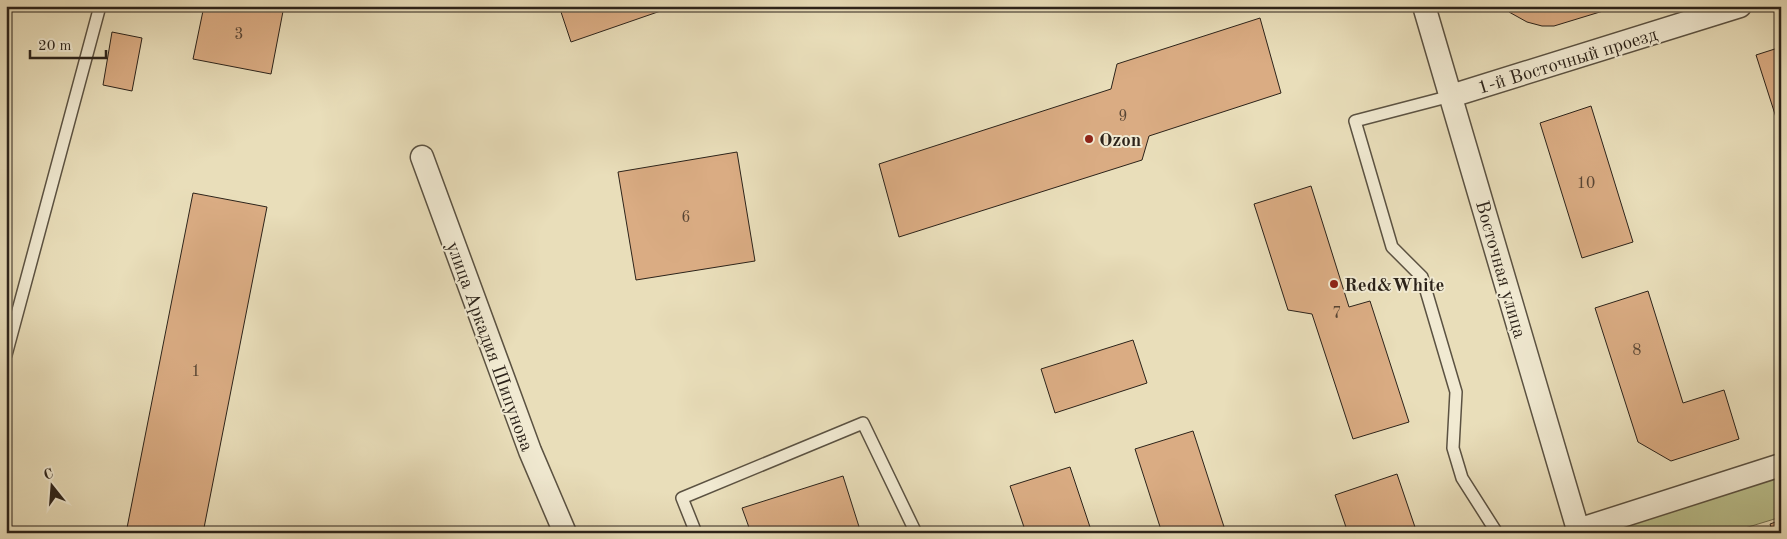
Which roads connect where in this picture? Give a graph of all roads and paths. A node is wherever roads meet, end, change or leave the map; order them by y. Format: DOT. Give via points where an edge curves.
graph roads {
  1 [pos="100,6"];
  2 [pos="1424,6"];
  3 [pos="1740,6"];
  4 [pos="1451,96"];
  5 [pos="422,157"];
  6 [pos="6,355"];
  7 [pos="1781,465"];
  8 [pos="1579,532"];
  9 [pos="565,533"];
  10 [pos="696,533"];
  11 [pos="916,533"];
  12 [pos="1496,533"];
  1 -- 6 [label="lane"];
  2 -- 4 [label="street, Восточная улица"];
  3 -- 4 [label="street, 1-й Восточный проезд"];
  4 -- 8 [label="street, Восточная улица"];
  4 -- 12 [label="lane" via="1355,121 1392,247 1422,277 1456,392 1453,448 1462,478"];
  5 -- 9 [label="street, улица Аркадия Шипунова" via="530,451"];
  7 -- 8 [label="street"];
  10 -- 11 [label="lane" via="682,498 863,424"];
}
